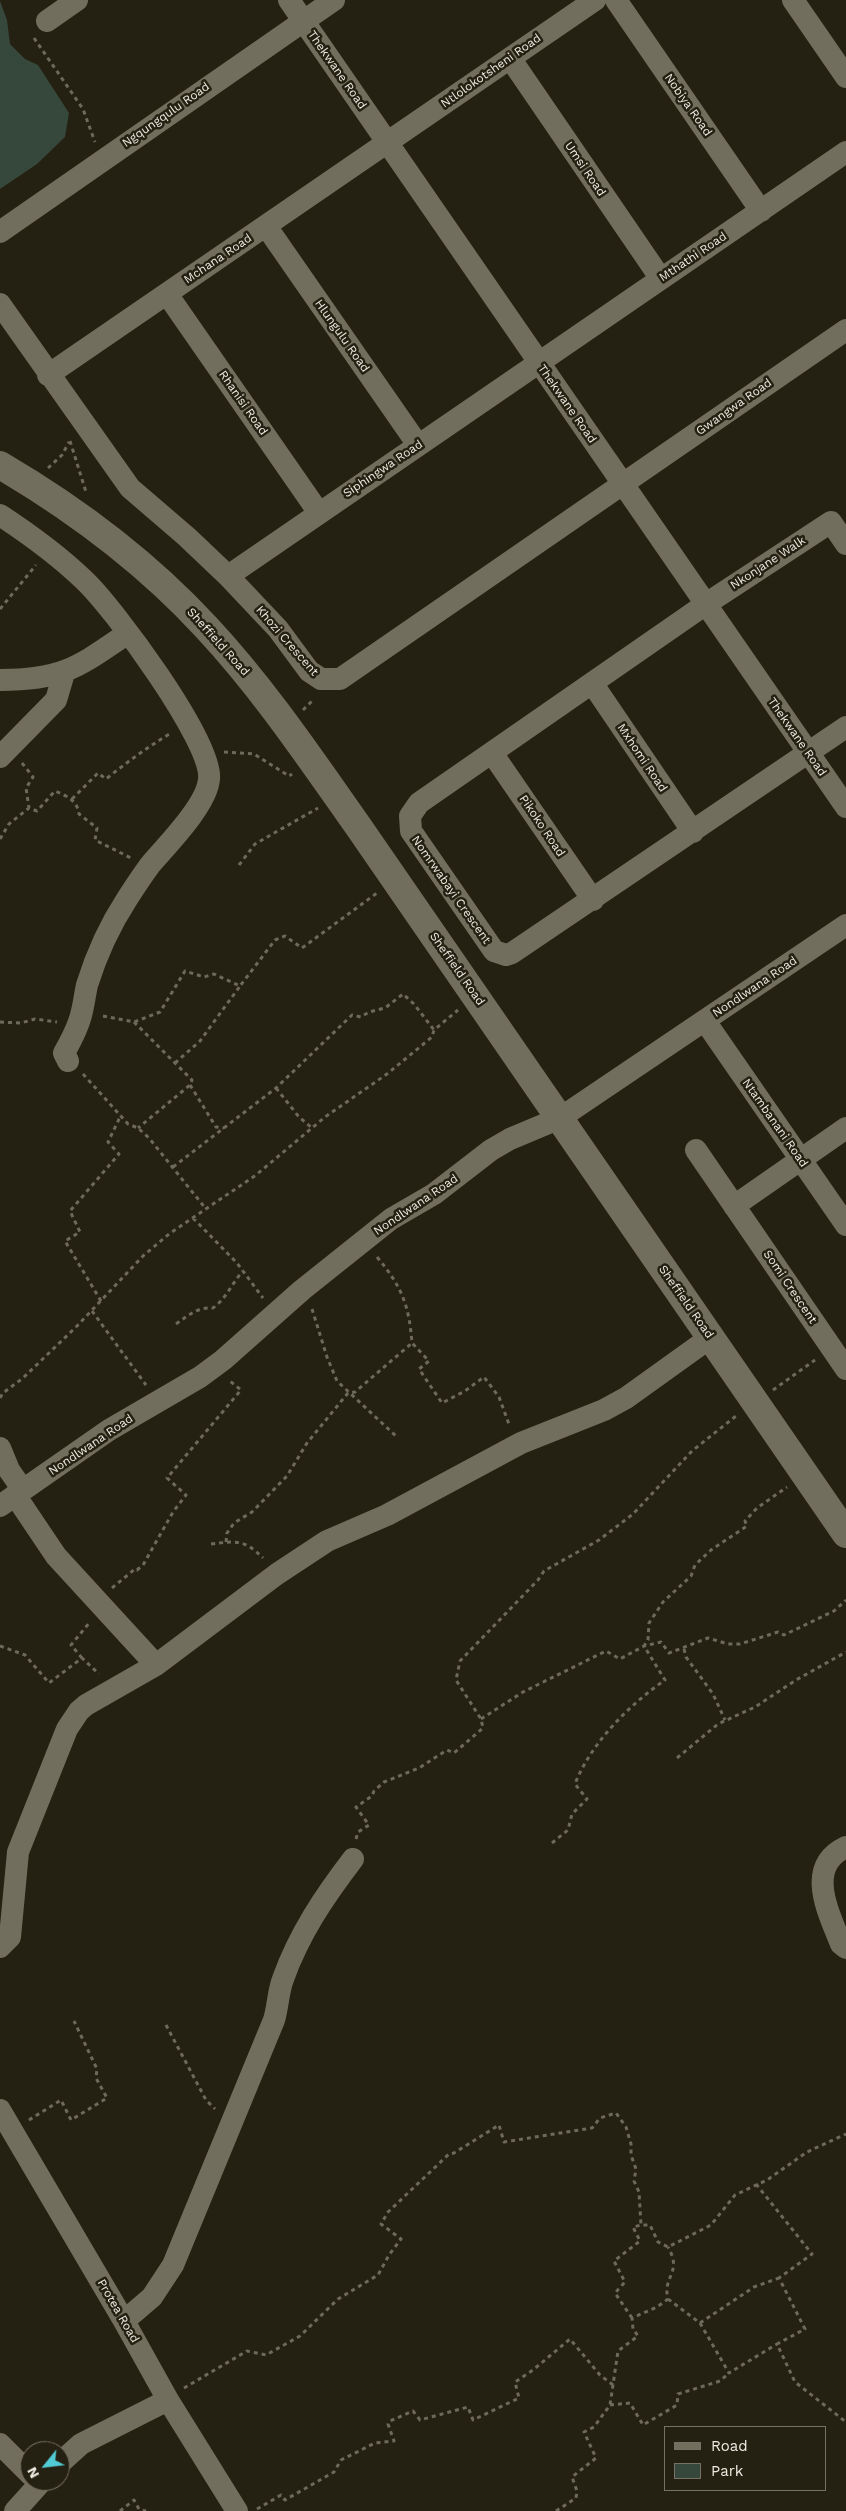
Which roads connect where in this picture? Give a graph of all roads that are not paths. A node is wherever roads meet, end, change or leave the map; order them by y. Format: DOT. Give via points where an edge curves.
graph roads {
  1 [pos="77,0"];
  2 [pos="289,0"];
  3 [pos="334,0"];
  4 [pos="594,0"];
  5 [pos="616,0"];
  6 [pos="793,0"];
  7 [pos="47,21"];
  8 [pos="303,21"];
  9 [pos="510,58"];
  10 [pos="846,77"];
  11 [pos="388,143"];
  12 [pos="846,152"];
  13 [pos="761,210"];
  14 [pos="266,226"];
  15 [pos="0,232"];
  16 [pos="661,279"];
  17 [pos="167,294"];
  18 [pos="0,304"];
  19 [pos="846,330"];
  20 [pos="539,362"];
  21 [pos="48,375"];
  22 [pos="418,445"];
  23 [pos="0,466"];
  24 [pos="623,484"];
  25 [pos="319,513"];
  26 [pos="0,515"];
  27 [pos="846,544"];
  28 [pos="228,576"];
  29 [pos="706,604"];
  30 [pos="128,633"];
  31 [pos="64,672"];
  32 [pos="0,680"];
  33 [pos="592,683"];
  34 [pos="846,727"];
  35 [pos="492,752"];
  36 [pos="809,753"];
  37 [pos="0,757"];
  38 [pos="846,807"];
  39 [pos="693,832"];
  40 [pos="593,900"];
  41 [pos="846,925"];
  42 [pos="705,1021"];
  43 [pos="68,1061"];
  44 [pos="560,1118"];
  45 [pos="846,1128"];
  46 [pos="696,1150"];
  47 [pos="800,1159"];
  48 [pos="734,1206"];
  49 [pos="846,1225"];
  50 [pos="710,1337"];
  51 [pos="846,1369"];
  52 [pos="0,1448"];
  53 [pos="13,1497"];
  54 [pos="846,1534"];
  55 [pos="156,1665"];
  56 [pos="846,1847"];
  57 [pos="353,1859"];
  58 [pos="0,1946"];
  59 [pos="846,1948"];
  60 [pos="0,2110"];
  61 [pos="124,2321"];
  62 [pos="168,2400"];
  63 [pos="0,2444"];
  64 [pos="70,2454"];
  65 [pos="20,2463"];
  66 [pos="29,2491"];
  67 [pos="15,2511"];
  68 [pos="237,2511"];
  1 -- 7 [label="street"];
  2 -- 8 [label="street, Thekwane Road"];
  3 -- 8 [label="street, Ngqungqulu Road"];
  4 -- 9 [label="street, Ntlolokotsheni Road"];
  5 -- 13 [label="street, Nobiya Road"];
  6 -- 10 [label="street"];
  8 -- 11 [label="street, Thekwane Road"];
  8 -- 15 [label="street, Ngqungqulu Road"];
  9 -- 11 [label="street, Ntlolokotsheni Road"];
  9 -- 16 [label="street, Umsi Road"];
  11 -- 14 [label="street, Mchana Road"];
  11 -- 20 [label="street, Thekwane Road"];
  12 -- 13 [label="street, Mthathi Road"];
  13 -- 16 [label="street, Mthathi Road"];
  14 -- 17 [label="street, Mchana Road"];
  14 -- 22 [label="street, Hlungulu Road"];
  16 -- 20 [label="street, Mthathi Road"];
  17 -- 21 [label="street, Mchana Road"];
  17 -- 25 [label="street, Rhanisi Road"];
  18 -- 21 [label="street, Khozi Crescent"];
  19 -- 24 [label="street, Gwangwa Road"];
  20 -- 22 [label="street, Siphingwa Road"];
  20 -- 24 [label="street, Thekwane Road"];
  21 -- 28 [label="street, Khozi Crescent" via="130,488"];
  22 -- 25 [label="street, Siphingwa Road"];
  23 -- 44 [label="street, Sheffield Road" via="76,515 164,584 240,665 329,785"];
  24 -- 28 [label="street, Khozi Crescent" via="340,679 321,679 310,671 278,629"];
  24 -- 29 [label="street, Thekwane Road"];
  25 -- 28 [label="street, Siphingwa Road"];
  26 -- 30 [label="street" via="85,581"];
  27 -- 29 [label="street, Nkonjane Walk" via="831,522"];
  29 -- 33 [label="street, Nomrwabayi Crescent"];
  29 -- 36 [label="street, Thekwane Road"];
  30 -- 31 [label="street" via="80,666"];
  30 -- 43 [label="street" via="156,671 206,756 210,781 198,805 150,866 107,935 87,986 80,1019 64,1052"];
  31 -- 32 [label="street" via="28,680"];
  31 -- 37 [label="street" via="56,700"];
  33 -- 35 [label="street, Nomrwabayi Crescent"];
  33 -- 39 [label="street, Mxhomi Road"];
  34 -- 36 [label="street, Nomrwabayi Crescent"];
  35 -- 40 [label="street, Pikoko Road"];
  35 -- 40 [label="street, Nomrwabayi Crescent" via="419,803 410,816 411,831 494,951 500,954 512,953"];
  36 -- 38 [label="street, Thekwane Road"];
  36 -- 39 [label="street, Nomrwabayi Crescent"];
  39 -- 40 [label="street, Nomrwabayi Crescent"];
  41 -- 42 [label="street, Nondlwana Road"];
  42 -- 44 [label="street, Nondlwana Road"];
  42 -- 47 [label="street, Ntambanani Road"];
  44 -- 50 [label="street, Sheffield Road"];
  44 -- 53 [label="street, Nondlwana Road" via="491,1150 454,1180 391,1219 211,1369 109,1430"];
  45 -- 47 [label="street"];
  46 -- 48 [label="street, Somi Crescent"];
  47 -- 48 [label="street"];
  47 -- 49 [label="street, Ntambanani Road"];
  48 -- 51 [label="street, Somi Crescent"];
  50 -- 54 [label="street, Sheffield Road" via="763,1397"];
  50 -- 55 [label="street" via="626,1398 604,1410 520,1444 387,1515 327,1540"];
  52 -- 53 [label="street" via="9,1470"];
  53 -- 55 [label="street" via="56,1556"];
  55 -- 58 [label="street" via="86,1705 68,1729 18,1852 10,1937"];
  56 -- 59 [label="street" via="835,1853 823,1872 822,1895 841,1944"];
  57 -- 61 [label="street" via="310,1918 295,1949 279,1991 274,2020 174,2265 152,2297"];
  60 -- 61 [label="street, Protea Road"];
  61 -- 62 [label="street, Protea Road"];
  62 -- 64 [label="street" via="81,2444"];
  62 -- 68 [label="street, Protea Road"];
  63 -- 65 [label="street"];
  66 -- 67 [label="street"];
}
